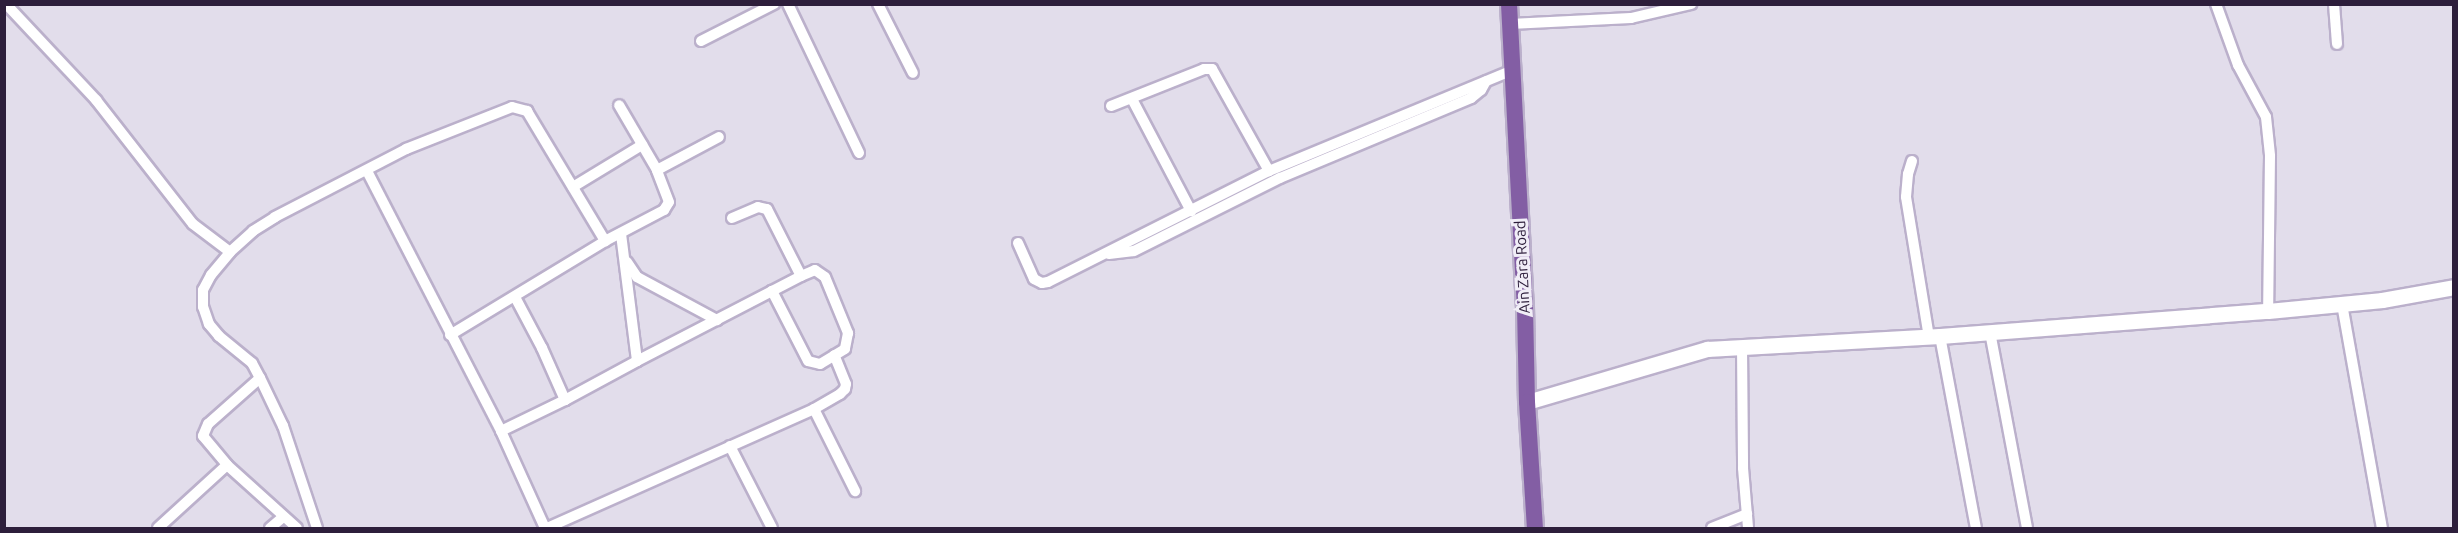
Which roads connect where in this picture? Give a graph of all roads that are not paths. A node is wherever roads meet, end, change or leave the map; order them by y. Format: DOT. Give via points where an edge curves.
graph roads {
  1 [pos="6,4"];
  2 [pos="774,4"];
  3 [pos="788,4"];
  4 [pos="878,4"];
  5 [pos="1509,4"];
  6 [pos="1691,4"];
  7 [pos="2216,4"];
  8 [pos="2334,4"];
  9 [pos="1510,24"];
  10 [pos="701,41"];
  11 [pos="2337,44"];
  12 [pos="1511,71"];
  13 [pos="913,73"];
  14 [pos="1487,81"];
  15 [pos="1132,99"];
  16 [pos="619,105"];
  17 [pos="1111,106"];
  18 [pos="719,137"];
  19 [pos="642,145"];
  20 [pos="859,153"];
  21 [pos="1912,161"];
  22 [pos="657,170"];
  23 [pos="367,171"];
  24 [pos="1269,171"];
  25 [pos="573,187"];
  26 [pos="1191,211"];
  27 [pos="732,219"];
  28 [pos="621,234"];
  29 [pos="605,241"];
  30 [pos="1018,243"];
  31 [pos="230,252"];
  32 [pos="1106,253"];
  33 [pos="626,261"];
  34 [pos="801,276"];
  35 [pos="2454,287"];
  36 [pos="772,291"];
  37 [pos="515,297"];
  38 [pos="2342,304"];
  39 [pos="2268,311"];
  40 [pos="717,320"];
  41 [pos="1990,332"];
  42 [pos="450,335"];
  43 [pos="1935,337"];
  44 [pos="1742,346"];
  45 [pos="834,355"];
  46 [pos="637,361"];
  47 [pos="260,378"];
  48 [pos="565,399"];
  49 [pos="1527,402"];
  50 [pos="814,409"];
  51 [pos="501,431"];
  52 [pos="730,446"];
  53 [pos="227,465"];
  54 [pos="855,491"];
  55 [pos="1747,514"];
  56 [pos="283,517"];
  57 [pos="158,528"];
  58 [pos="270,528"];
  59 [pos="297,528"];
  60 [pos="317,528"];
  61 [pos="546,528"];
  62 [pos="772,528"];
  63 [pos="1535,528"];
  64 [pos="1712,528"];
  65 [pos="1748,528"];
  66 [pos="1976,528"];
  67 [pos="2027,528"];
  68 [pos="2382,528"];
  1 -- 31 [label="street" via="96,100 193,224"];
  2 -- 10 [label="street"];
  3 -- 20 [label="street"];
  4 -- 13 [label="street"];
  5 -- 9 [label="main road, Ain Zara Road"];
  6 -- 9 [label="street" via="1631,18"];
  7 -- 39 [label="street" via="2238,65 2266,117 2270,156"];
  8 -- 11 [label="street"];
  9 -- 12 [label="main road, Ain Zara Road"];
  12 -- 14 [label="street"];
  12 -- 49 [label="main road, Ain Zara Road"];
  14 -- 24 [label="street"];
  14 -- 32 [label="street" via="1471,98 1280,178 1134,250"];
  15 -- 17 [label="street"];
  15 -- 24 [label="street" via="1212,69"];
  15 -- 26 [label="street"];
  16 -- 19 [label="street"];
  18 -- 22 [label="street"];
  19 -- 22 [label="street"];
  19 -- 25 [label="street"];
  21 -- 43 [label="street" via="1906,197"];
  22 -- 28 [label="street" via="669,202 664,210"];
  23 -- 25 [label="street" via="426,139 501,109 519,107 527,111"];
  23 -- 31 [label="street" via="275,217"];
  23 -- 42 [label="street"];
  24 -- 26 [label="street"];
  25 -- 29 [label="street"];
  26 -- 32 [label="street"];
  27 -- 34 [label="street" via="758,207 767,209"];
  28 -- 29 [label="street"];
  28 -- 33 [label="street"];
  29 -- 37 [label="street"];
  30 -- 32 [label="street" via="1034,279 1042,283"];
  31 -- 47 [label="street" via="203,290 203,307 209,324 252,363"];
  33 -- 40 [label="street" via="637,277"];
  33 -- 46 [label="street"];
  34 -- 36 [label="street"];
  34 -- 45 [label="street" via="815,270 825,277 848,333 845,349"];
  35 -- 38 [label="main road"];
  36 -- 40 [label="street"];
  36 -- 45 [label="street" via="807,361 820,364"];
  37 -- 42 [label="street"];
  37 -- 48 [label="street"];
  38 -- 39 [label="main road"];
  38 -- 68 [label="street"];
  39 -- 41 [label="main road"];
  40 -- 46 [label="street"];
  41 -- 43 [label="main road"];
  41 -- 67 [label="street"];
  42 -- 51 [label="street"];
  43 -- 44 [label="main road"];
  43 -- 66 [label="street"];
  44 -- 49 [label="main road" via="1683,355"];
  44 -- 55 [label="street"];
  45 -- 50 [label="street" via="845,389"];
  46 -- 48 [label="street"];
  47 -- 53 [label="street" via="208,424 203,436"];
  47 -- 60 [label="street" via="283,426"];
  48 -- 51 [label="street"];
  49 -- 63 [label="main road, Ain Zara Road"];
  50 -- 52 [label="street"];
  50 -- 54 [label="street"];
  51 -- 61 [label="street"];
  52 -- 61 [label="street"];
  52 -- 62 [label="street"];
  53 -- 56 [label="street"];
  53 -- 57 [label="street"];
  55 -- 64 [label="street"];
  55 -- 65 [label="street"];
  56 -- 58 [label="street"];
  56 -- 59 [label="street"];
}
